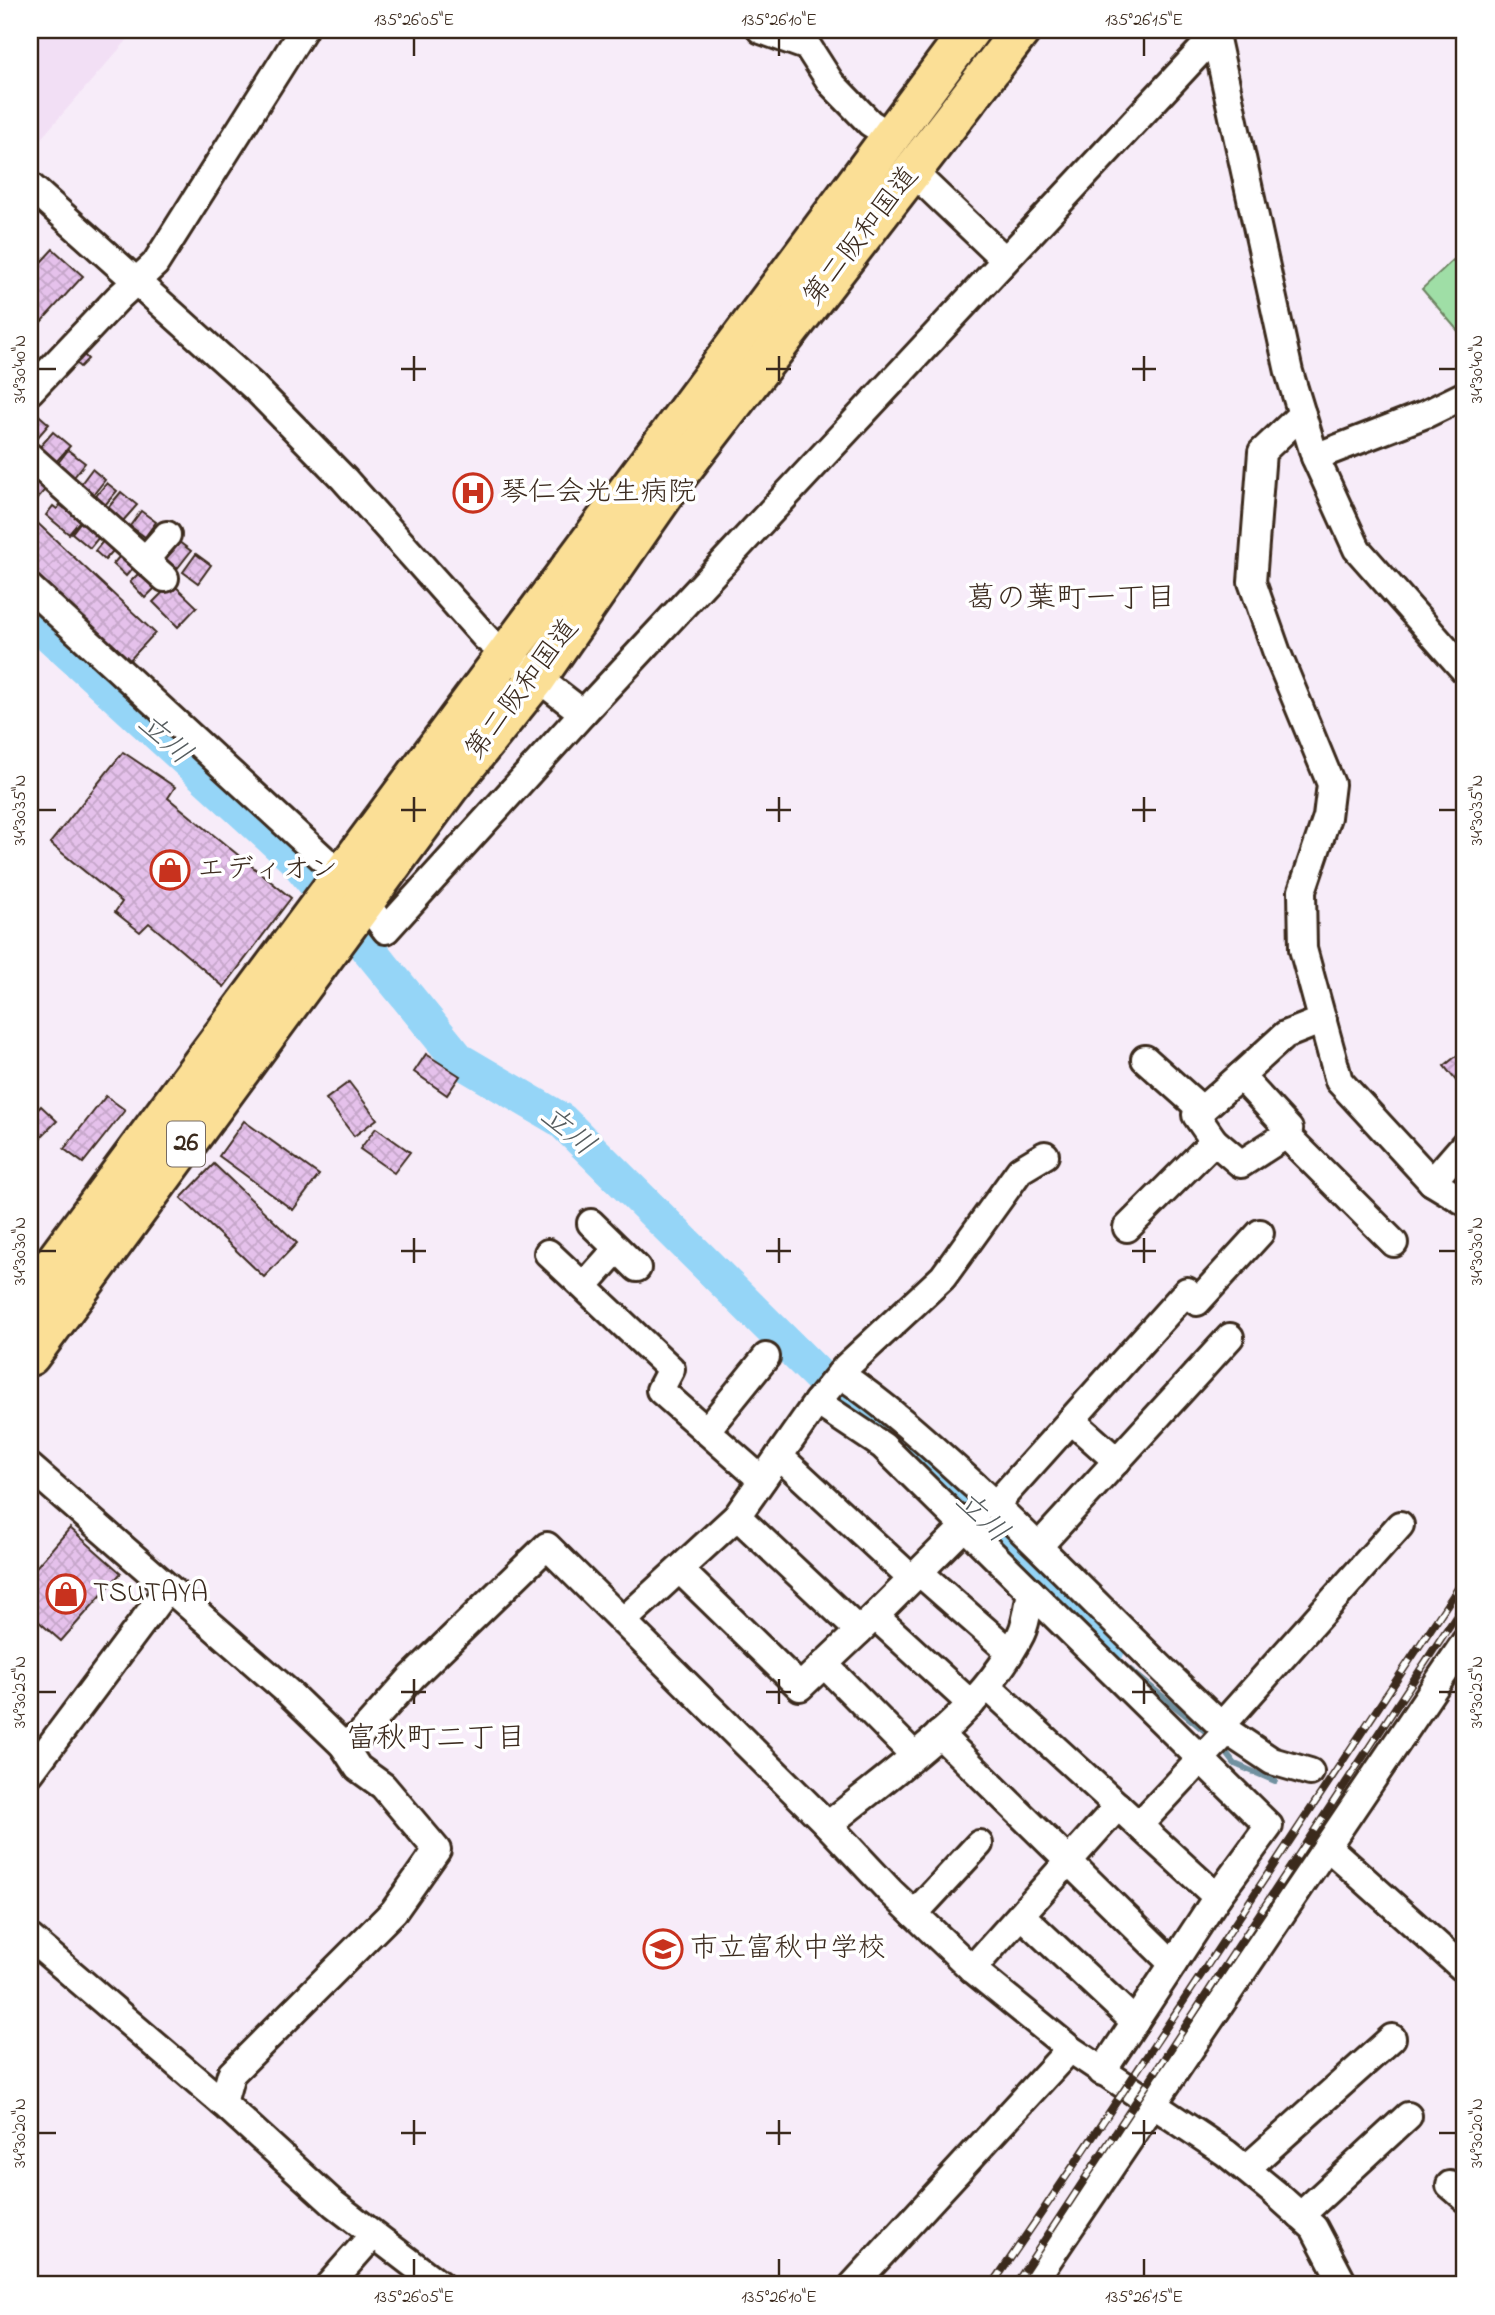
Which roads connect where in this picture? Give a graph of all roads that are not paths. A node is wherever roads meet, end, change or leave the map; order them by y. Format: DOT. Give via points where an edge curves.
graph roads {
  1 [pos="303,30"];
  2 [pos="761,30"];
  3 [pos="970,30"];
  4 [pos="1021,30"];
  5 [pos="1216,32"];
  6 [pos="891,136"];
  7 [pos="913,172"];
  8 [pos="30,186"];
  9 [pos="1004,259"];
  10 [pos="138,282"];
  11 [pos="30,391"];
  12 [pos="1465,395"];
  13 [pos="1302,414"];
  14 [pos="30,457"];
  15 [pos="1315,457"];
  16 [pos="167,535"];
  17 [pos="145,560"];
  18 [pos="165,578"];
  19 [pos="30,589"];
  20 [pos="505,653"];
  21 [pos="1465,671"];
  22 [pos="536,679"];
  23 [pos="583,713"];
  24 [pos="342,902"];
  25 [pos="1322,1020"];
  26 [pos="1145,1059"];
  27 [pos="1240,1076"];
  28 [pos="1202,1110"];
  29 [pos="1286,1135"];
  30 [pos="1214,1141"];
  31 [pos="1465,1144"];
  32 [pos="1045,1155"];
  33 [pos="1432,1182"];
  34 [pos="1465,1202"];
  35 [pos="591,1223"];
  36 [pos="1127,1228"];
  37 [pos="1261,1233"];
  38 [pos="1394,1243"];
  39 [pos="617,1249"];
  40 [pos="548,1253"];
  41 [pos="637,1268"];
  42 [pos="584,1286"];
  43 [pos="30,1295"];
  44 [pos="1230,1337"];
  45 [pos="30,1356"];
  46 [pos="765,1357"];
  47 [pos="829,1387"];
  48 [pos="1071,1420"];
  49 [pos="706,1431"];
  50 [pos="779,1456"];
  51 [pos="1117,1461"];
  52 [pos="30,1466"];
  53 [pos="762,1480"];
  54 [pos="982,1511"];
  55 [pos="737,1516"];
  56 [pos="1400,1525"];
  57 [pos="1040,1546"];
  58 [pos="680,1570"];
  59 [pos="916,1575"];
  60 [pos="1045,1584"];
  61 [pos="167,1588"];
  62 [pos="624,1620"];
  63 [pos="867,1623"];
  64 [pos="1465,1642"];
  65 [pos="1010,1651"];
  66 [pos="824,1664"];
  67 [pos="980,1695"];
  68 [pos="939,1734"];
  69 [pos="1216,1740"];
  70 [pos="343,1745"];
  71 [pos="914,1755"];
  72 [pos="1310,1772"];
  73 [pos="30,1773"];
  74 [pos="1118,1806"];
  75 [pos="828,1825"];
  76 [pos="1139,1825"];
  77 [pos="979,1844"];
  78 [pos="1328,1847"];
  79 [pos="1069,1862"];
  80 [pos="1217,1897"];
  81 [pos="914,1914"];
  82 [pos="1021,1915"];
  83 [pos="30,1938"];
  84 [pos="1173,1964"];
  85 [pos="972,1969"];
  86 [pos="1465,1970"];
  87 [pos="1135,2022"];
  88 [pos="1392,2038"];
  89 [pos="1070,2049"];
  90 [pos="1102,2072"];
  91 [pos="223,2103"];
  92 [pos="1151,2104"];
  93 [pos="1408,2116"];
  94 [pos="1246,2169"];
  95 [pos="1300,2216"];
  96 [pos="373,2235"];
  97 [pos="329,2285"];
  98 [pos="440,2285"];
  99 [pos="853,2285"];
  100 [pos="1031,2285"];
  101 [pos="1345,2285"];
  1 -- 10 [label="street" via="155,264"];
  2 -- 6 [label="street" via="808,47 831,83 870,123"];
  3 -- 6 [label="highway, 第二阪和国道 / 26"];
  4 -- 7 [label="highway, 第二阪和国道 / 26"];
  5 -- 9 [label="street"];
  5 -- 13 [label="street"];
  6 -- 20 [label="highway, 第二阪和国道 / 26"];
  7 -- 9 [label="street"];
  7 -- 22 [label="highway, 第二阪和国道 / 26" via="677,476"];
  8 -- 10 [label="street"];
  9 -- 23 [label="street"];
  10 -- 11 [label="street"];
  10 -- 20 [label="street" via="263,396 344,478 486,638"];
  12 -- 15 [label="street"];
  13 -- 15 [label="street"];
  13 -- 25 [label="street" via="1262,452 1252,582 1276,653 1331,784 1327,817 1302,891 1303,949"];
  14 -- 17 [label="street" via="58,495"];
  15 -- 21 [label="street" via="1357,549"];
  16 -- 17 [label="street"];
  17 -- 18 [label="street"];
  19 -- 24 [label="street"];
  20 -- 22 [label="street"];
  20 -- 24 [label="highway, 第二阪和国道 / 26"];
  22 -- 23 [label="street"];
  22 -- 24 [label="highway, 第二阪和国道 / 26" via="449,787"];
  23 -- 24 [label="street" via="386,930"];
  24 -- 43 [label="highway, 第二阪和国道 / 26"];
  24 -- 45 [label="highway, 第二阪和国道 / 26"];
  25 -- 27 [label="street" via="1286,1035"];
  25 -- 33 [label="street" via="1339,1081"];
  26 -- 28 [label="street"];
  27 -- 28 [label="street"];
  27 -- 29 [label="street" via="1289,1129"];
  28 -- 30 [label="street" via="1196,1115"];
  29 -- 30 [label="street" via="1241,1164"];
  29 -- 38 [label="street"];
  30 -- 36 [label="street"];
  31 -- 33 [label="street"];
  32 -- 47 [label="street" via="1020,1170 943,1277"];
  33 -- 34 [label="street"];
  35 -- 39 [label="street"];
  37 -- 48 [label="street"];
  39 -- 41 [label="street"];
  39 -- 42 [label="street"];
  40 -- 42 [label="street"];
  42 -- 49 [label="street" via="671,1369 660,1391"];
  44 -- 51 [label="street"];
  46 -- 49 [label="street"];
  47 -- 50 [label="street"];
  47 -- 54 [label="street" via="883,1446"];
  47 -- 54 [label="street" via="886,1405"];
  48 -- 51 [label="street"];
  48 -- 54 [label="street"];
  49 -- 53 [label="street"];
  50 -- 53 [label="street"];
  50 -- 59 [label="street"];
  51 -- 57 [label="street"];
  52 -- 61 [label="street"];
  53 -- 55 [label="street"];
  54 -- 57 [label="street"];
  54 -- 59 [label="street"];
  54 -- 60 [label="street"];
  55 -- 58 [label="street"];
  55 -- 63 [label="street"];
  56 -- 69 [label="street"];
  57 -- 60 [label="street"];
  58 -- 62 [label="street"];
  58 -- 66 [label="street" via="800,1687"];
  59 -- 63 [label="street"];
  59 -- 65 [label="street"];
  60 -- 65 [label="street"];
  60 -- 69 [label="street"];
  60 -- 69 [label="street" via="1183,1692"];
  61 -- 70 [label="street"];
  61 -- 73 [label="street"];
  62 -- 70 [label="street" via="547,1546 412,1677 360,1735"];
  62 -- 75 [label="street"];
  63 -- 66 [label="street"];
  63 -- 67 [label="street"];
  64 -- 78 [label="street"];
  65 -- 67 [label="street"];
  66 -- 71 [label="street"];
  67 -- 68 [label="street"];
  67 -- 74 [label="street"];
  68 -- 71 [label="street"];
  68 -- 79 [label="street"];
  69 -- 72 [label="street"];
  69 -- 76 [label="street"];
  69 -- 80 [label="street" via="1269,1826"];
  70 -- 91 [label="street" via="358,1768 383,1786 437,1850 394,1911 231,2074"];
  71 -- 75 [label="street"];
  74 -- 76 [label="street"];
  74 -- 79 [label="street"];
  75 -- 81 [label="street"];
  76 -- 80 [label="street"];
  77 -- 81 [label="street"];
  78 -- 86 [label="street"];
  78 -- 92 [label="street"];
  79 -- 82 [label="street"];
  79 -- 84 [label="street"];
  80 -- 84 [label="street"];
  81 -- 85 [label="street"];
  82 -- 85 [label="street"];
  82 -- 87 [label="street"];
  83 -- 91 [label="street"];
  84 -- 87 [label="street"];
  85 -- 89 [label="street"];
  87 -- 90 [label="street"];
  88 -- 94 [label="street"];
  89 -- 90 [label="street"];
  89 -- 99 [label="street"];
  90 -- 92 [label="street"];
  91 -- 96 [label="street"];
  92 -- 94 [label="street"];
  92 -- 100 [label="street"];
  93 -- 95 [label="street"];
  94 -- 95 [label="street"];
  95 -- 101 [label="street" via="1314,2228"];
  96 -- 97 [label="street"];
  96 -- 98 [label="street"];
}
